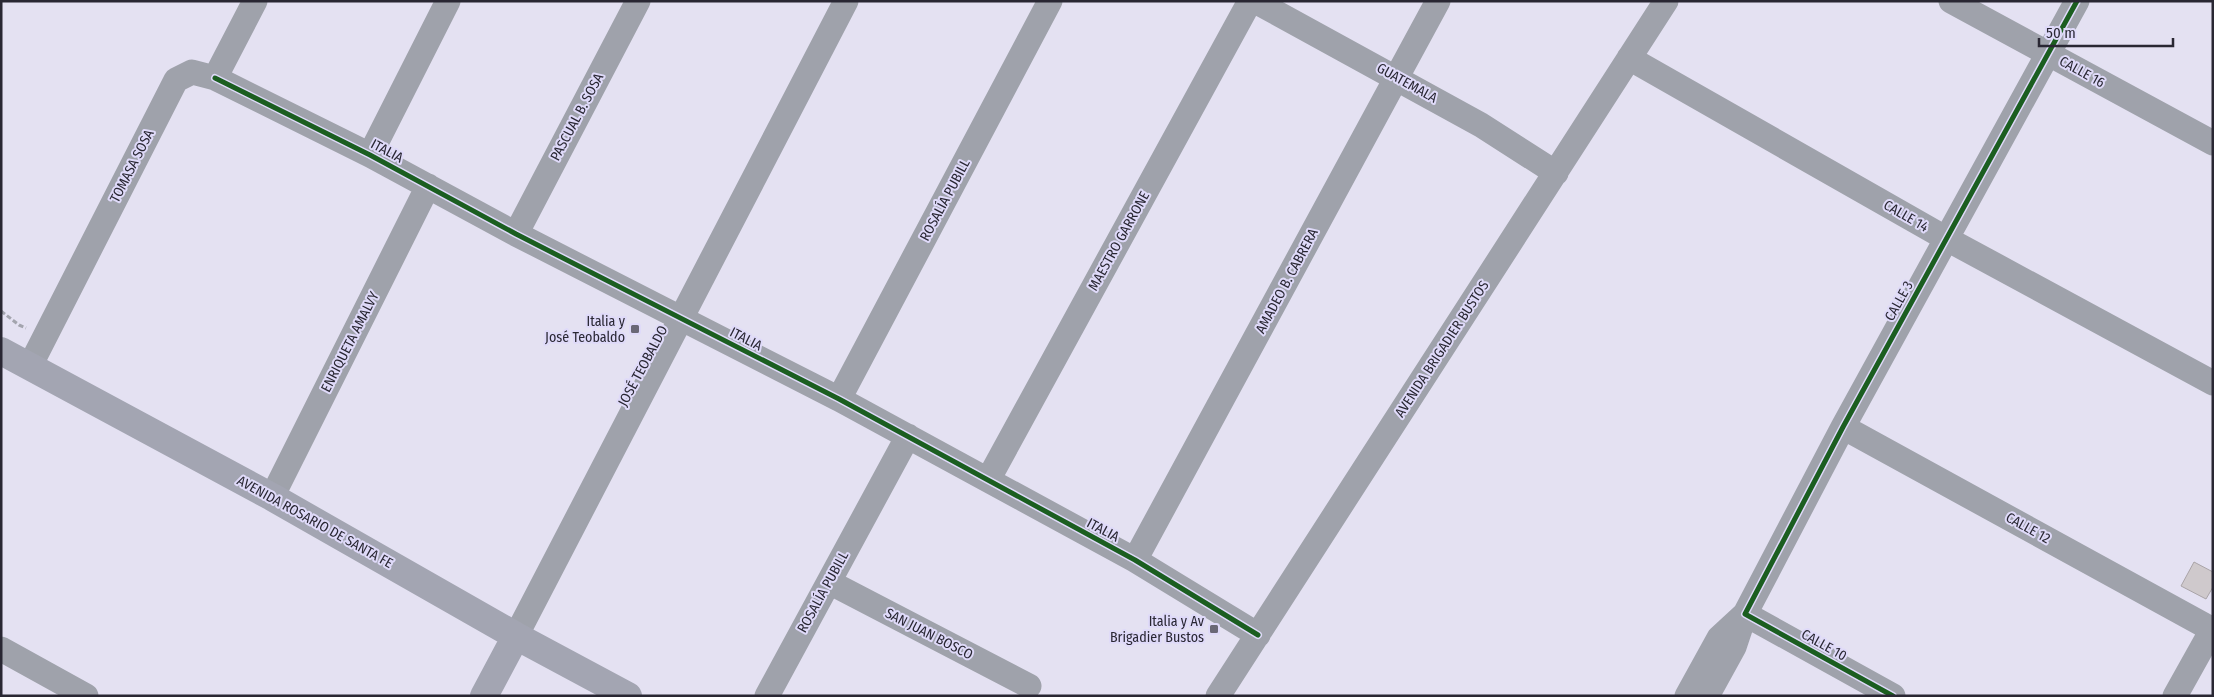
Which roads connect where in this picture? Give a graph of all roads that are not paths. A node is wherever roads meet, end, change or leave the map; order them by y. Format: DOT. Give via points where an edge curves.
graph roads {
  1 [pos="255,1"];
  2 [pos="448,1"];
  3 [pos="638,1"];
  4 [pos="846,1"];
  5 [pos="1050,1"];
  6 [pos="1250,1"];
  7 [pos="1255,1"];
  8 [pos="1438,1"];
  9 [pos="1666,1"];
  10 [pos="1951,1"];
  11 [pos="2077,1"];
  12 [pos="2048,54"];
  13 [pos="1629,58"];
  14 [pos="1397,77"];
  15 [pos="215,78"];
  16 [pos="2213,144"];
  17 [pos="370,155"];
  18 [pos="1556,172"];
  19 [pos="428,186"];
  20 [pos="516,234"];
  21 [pos="1947,239"];
  22 [pos="681,319"];
  23 [pos="1,350"];
  24 [pos="30,366"];
  25 [pos="2213,383"];
  26 [pos="839,399"];
  27 [pos="1843,427"];
  28 [pos="908,436"];
  29 [pos="988,480"];
  30 [pos="272,497"];
  31 [pos="1135,560"];
  32 [pos="829,582"];
  33 [pos="1745,614"];
  34 [pos="2212,629"];
  35 [pos="1258,635"];
  36 [pos="516,636"];
  37 [pos="1,649"];
  38 [pos="1029,686"];
  39 [pos="86,696"];
  40 [pos="484,696"];
  41 [pos="628,696"];
  42 [pos="767,696"];
  43 [pos="1218,696"];
  44 [pos="1687,696"];
  45 [pos="1706,696"];
  46 [pos="1893,696"];
  47 [pos="2175,696"];
  1 -- 15 [label="street"];
  2 -- 17 [label="street"];
  3 -- 20 [label="street, PASCUAL B. SOSA"];
  4 -- 22 [label="street, JOSÉ TEOBALDO"];
  5 -- 26 [label="street, ROSALÍA PUBILL"];
  6 -- 29 [label="street, MAESTRO GARRONE"];
  7 -- 14 [label="street, GUATEMALA"];
  8 -- 14 [label="street, AMADEO B. CABRERA"];
  9 -- 13 [label="street, AVENIDA BRIGADIER BUSTOS"];
  10 -- 12 [label="street, CALLE 16"];
  11 -- 12 [label="street, CALLE 3"];
  12 -- 16 [label="street, CALLE 16"];
  12 -- 21 [label="street, CALLE 3"];
  13 -- 18 [label="street, AVENIDA BRIGADIER BUSTOS"];
  13 -- 21 [label="street, CALLE 14"];
  14 -- 18 [label="street, GUATEMALA"];
  14 -- 31 [label="street, AMADEO B. CABRERA"];
  15 -- 17 [label="street, ITALIA"];
  15 -- 24 [label="street, TOMASA SOSA" via="192,72 176,80"];
  17 -- 19 [label="street, ITALIA"];
  18 -- 35 [label="street, AVENIDA BRIGADIER BUSTOS"];
  19 -- 20 [label="street, ITALIA"];
  19 -- 30 [label="street, ENRIQUETA AMALVY"];
  20 -- 22 [label="street, ITALIA"];
  21 -- 25 [label="street, CALLE 14"];
  21 -- 27 [label="street, CALLE 3"];
  22 -- 26 [label="street, ITALIA"];
  22 -- 36 [label="street, JOSÉ TEOBALDO"];
  23 -- 24 [label="main road, AVENIDA ROSARIO DE SANTA FE"];
  24 -- 30 [label="main road, AVENIDA ROSARIO DE SANTA FE"];
  26 -- 28 [label="street, ITALIA"];
  27 -- 33 [label="street, CALLE 3"];
  27 -- 34 [label="street, CALLE 12"];
  28 -- 29 [label="street, ITALIA"];
  28 -- 32 [label="street, ROSALÍA PUBILL"];
  29 -- 31 [label="street, ITALIA"];
  30 -- 36 [label="main road, AVENIDA ROSARIO DE SANTA FE"];
  31 -- 35 [label="street, ITALIA"];
  32 -- 38 [label="street, SAN JUAN BOSCO"];
  32 -- 42 [label="street, ROSALÍA PUBILL"];
  33 -- 44 [label="street, CALLE 3" via="1719,638"];
  33 -- 45 [label="street, CALLE 3" via="1734,647"];
  33 -- 46 [label="street, CALLE 10"];
  34 -- 47 [label="street"];
  35 -- 43 [label="street, AVENIDA BRIGADIER BUSTOS"];
  36 -- 40 [label="main road"];
  36 -- 41 [label="main road, AVENIDA ROSARIO DE SANTA FE"];
  37 -- 39 [label="street"];
}
